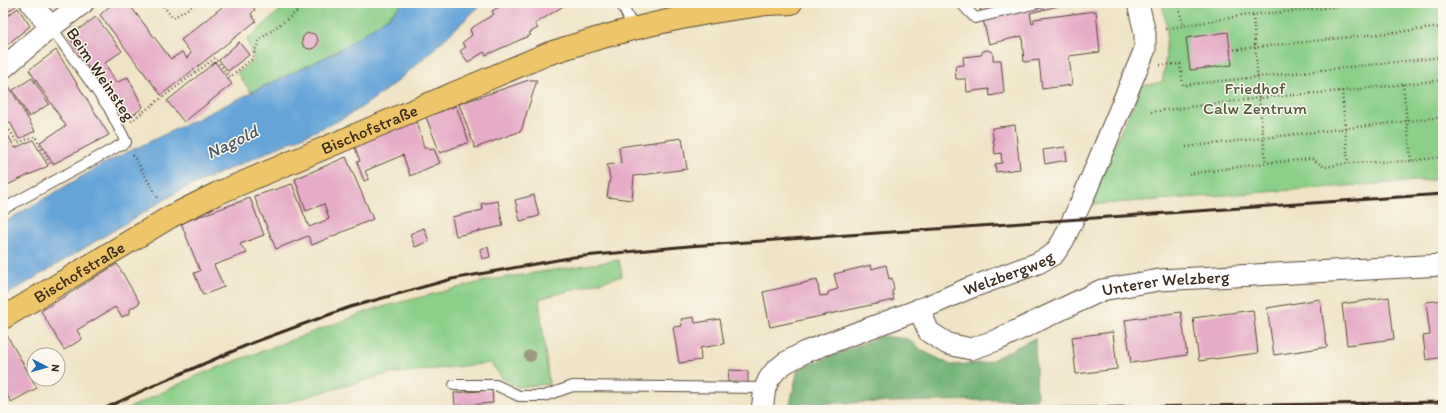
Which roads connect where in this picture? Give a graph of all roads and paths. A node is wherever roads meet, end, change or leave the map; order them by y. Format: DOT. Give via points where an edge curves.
graph roads {
  1 [pos="31,3"];
  2 [pos="83,3"];
  3 [pos="161,3"];
  4 [pos="196,3"];
  5 [pos="292,3"];
  6 [pos="306,3"];
  7 [pos="621,3"];
  8 [pos="762,3"];
  9 [pos="791,3"];
  10 [pos="961,3"];
  11 [pos="1038,3"];
  12 [pos="1138,3"];
  13 [pos="1178,3"];
  14 [pos="1377,3"];
  15 [pos="298,11"];
  16 [pos="1253,16"];
  17 [pos="1184,25"];
  18 [pos="51,27"];
  19 [pos="1443,27"];
  20 [pos="1167,28"];
  21 [pos="634,29"];
  22 [pos="1256,46"];
  23 [pos="1230,50"];
  24 [pos="1443,57"];
  25 [pos="1165,66"];
  26 [pos="3,68"];
  27 [pos="1258,77"];
  28 [pos="1443,80"];
  29 [pos="1403,84"];
  30 [pos="1342,91"];
  31 [pos="1259,98"];
  32 [pos="1151,112"];
  33 [pos="1443,117"];
  34 [pos="1408,122"];
  35 [pos="1346,128"];
  36 [pos="120,129"];
  37 [pos="3,130"];
  38 [pos="1263,138"];
  39 [pos="1186,147"];
  40 [pos="131,152"];
  41 [pos="1443,157"];
  42 [pos="1412,161"];
  43 [pos="1266,163"];
  44 [pos="1348,164"];
  45 [pos="1189,174"];
  46 [pos="58,179"];
  47 [pos="159,200"];
  48 [pos="3,209"];
  49 [pos="1443,265"];
  50 [pos="919,309"];
  51 [pos="3,318"];
  52 [pos="454,385"];
  53 [pos="765,388"];
  54 [pos="762,410"];
  1 -- 18 [label="street"];
  2 -- 18 [label="street"];
  3 -- 4 [label="path" via="173,18"];
  5 -- 15 [label="path"];
  6 -- 15 [label="path"];
  7 -- 21 [label="lane"];
  8 -- 9 [label="main road, Bischofstraße"];
  8 -- 21 [label="main road, Bischofstraße"];
  10 -- 11 [label="lane" via="975,18"];
  12 -- 50 [label="street, Welzbergweg" via="1145,33 1145,49 1083,198 1063,241 1054,254 1038,263"];
  13 -- 17 [label="path"];
  14 -- 16 [label="path"];
  15 -- 36 [label="path" via="259,40 252,59 230,76 215,58"];
  16 -- 17 [label="path"];
  16 -- 22 [label="path"];
  17 -- 20 [label="path"];
  18 -- 26 [label="street"];
  18 -- 36 [label="lane, Beim Weinsteg"];
  19 -- 22 [label="path"];
  21 -- 51 [label="main road, Bischofstraße" via="588,40 547,54 216,194 170,217"];
  22 -- 23 [label="path"];
  22 -- 27 [label="path"];
  24 -- 27 [label="path"];
  25 -- 27 [label="path" via="1180,64 1183,85"];
  27 -- 31 [label="path"];
  28 -- 29 [label="path"];
  29 -- 30 [label="path"];
  29 -- 34 [label="path"];
  30 -- 31 [label="path"];
  30 -- 35 [label="path"];
  31 -- 32 [label="path"];
  31 -- 38 [label="path"];
  33 -- 34 [label="path"];
  34 -- 35 [label="path"];
  34 -- 42 [label="path"];
  35 -- 38 [label="path"];
  35 -- 44 [label="path"];
  36 -- 46 [label="lane, Beim Weinsteg" via="126,142"];
  37 -- 46 [label="path" via="8,128 18,143 35,136"];
  38 -- 39 [label="path"];
  38 -- 43 [label="path"];
  40 -- 47 [label="path"];
  41 -- 42 [label="path"];
  42 -- 44 [label="path"];
  43 -- 44 [label="path" via="1312,159 1325,167"];
  43 -- 45 [label="path"];
  46 -- 48 [label="lane, Beim Weinsteg"];
  49 -- 50 [label="street, Unterer Welzberg" via="1159,280 1102,290 997,340 971,349 948,344 930,332"];
  50 -- 53 [label="street, Welzbergweg" via="804,352 776,370"];
  52 -- 53 [label="lane" via="496,385 519,396 544,396 573,386"];
  53 -- 54 [label="street, Welzbergweg"];
}
